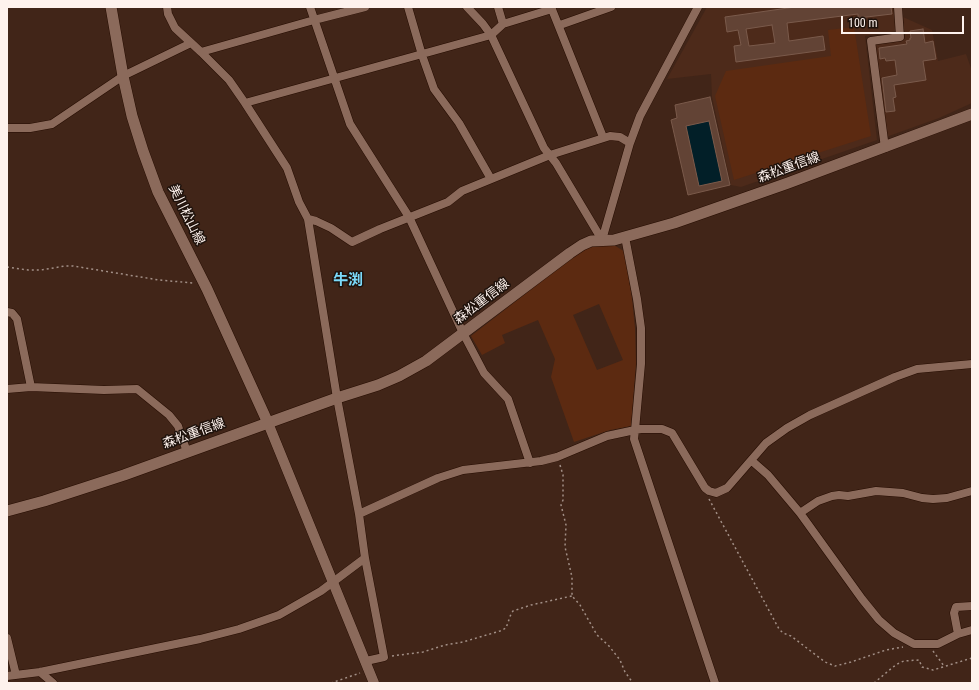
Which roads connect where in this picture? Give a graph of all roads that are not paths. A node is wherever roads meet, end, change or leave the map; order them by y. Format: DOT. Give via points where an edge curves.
graph roads {
  1 [pos="111,7"];
  2 [pos="167,7"];
  3 [pos="310,7"];
  4 [pos="365,7"];
  5 [pos="408,7"];
  6 [pos="467,7"];
  7 [pos="498,7"];
  8 [pos="611,7"];
  9 [pos="698,7"];
  10 [pos="898,7"];
  11 [pos="552,8"];
  12 [pos="314,20"];
  13 [pos="503,24"];
  14 [pos="560,26"];
  15 [pos="491,35"];
  16 [pos="191,43"];
  17 [pos="201,52"];
  18 [pos="422,55"];
  19 [pos="123,76"];
  20 [pos="334,79"];
  21 [pos="245,103"];
  22 [pos="972,114"];
  23 [pos="7,128"];
  24 [pos="603,137"];
  25 [pos="630,143"];
  26 [pos="885,148"];
  27 [pos="550,155"];
  28 [pos="491,179"];
  29 [pos="409,217"];
  30 [pos="308,219"];
  31 [pos="625,237"];
  32 [pos="602,240"];
  33 [pos="7,312"];
  34 [pos="463,333"];
  35 [pos="972,364"];
  36 [pos="31,386"];
  37 [pos="7,389"];
  38 [pos="338,398"];
  39 [pos="268,423"];
  40 [pos="635,430"];
  41 [pos="187,452"];
  42 [pos="752,461"];
  43 [pos="530,463"];
  44 [pos="972,491"];
  45 [pos="7,511"];
  46 [pos="800,513"];
  47 [pos="359,514"];
  48 [pos="365,558"];
  49 [pos="334,581"];
  50 [pos="972,606"];
  51 [pos="972,630"];
  52 [pos="958,634"];
  53 [pos="7,638"];
  54 [pos="368,666"];
  55 [pos="40,672"];
  56 [pos="16,675"];
  57 [pos="7,676"];
  58 [pos="53,683"];
  59 [pos="374,683"];
  60 [pos="715,683"];
  1 -- 19 [label="main road, 美川松山線"];
  2 -- 16 [label="street" via="175,28"];
  3 -- 12 [label="street"];
  4 -- 12 [label="street"];
  5 -- 18 [label="street"];
  6 -- 15 [label="street"];
  7 -- 13 [label="street"];
  8 -- 14 [label="street"];
  9 -- 25 [label="street" via="640,116"];
  10 -- 26 [label="street" via="900,37 871,41"];
  11 -- 13 [label="street"];
  11 -- 14 [label="street"];
  12 -- 17 [label="street"];
  12 -- 20 [label="street"];
  13 -- 15 [label="street"];
  14 -- 24 [label="street"];
  15 -- 18 [label="street"];
  15 -- 27 [label="street" via="544,148"];
  16 -- 17 [label="street"];
  16 -- 19 [label="street"];
  17 -- 21 [label="street" via="229,80"];
  18 -- 20 [label="street"];
  18 -- 28 [label="street" via="434,89 459,123"];
  19 -- 23 [label="street" via="52,124 30,128"];
  19 -- 39 [label="main road, 美川松山線" via="132,116 158,192"];
  20 -- 21 [label="street"];
  20 -- 29 [label="street" via="350,124"];
  21 -- 30 [label="street" via="287,168"];
  22 -- 26 [label="main road, 森松重信線"];
  24 -- 25 [label="street" via="620,137"];
  24 -- 27 [label="street"];
  25 -- 32 [label="street"];
  26 -- 31 [label="main road, 森松重信線" via="681,220"];
  27 -- 28 [label="street"];
  27 -- 32 [label="street"];
  28 -- 29 [label="street" via="462,191 448,202"];
  29 -- 30 [label="street" via="352,242 331,228"];
  29 -- 34 [label="street"];
  30 -- 38 [label="street"];
  31 -- 32 [label="main road, 森松重信線"];
  31 -- 40 [label="street" via="641,328 641,364"];
  32 -- 34 [label="main road, 森松重信線" via="591,240 582,244"];
  33 -- 36 [label="street" via="12,313 16,319"];
  34 -- 38 [label="main road, 森松重信線" via="426,361 399,376"];
  34 -- 43 [label="street" via="484,373 508,398"];
  35 -- 42 [label="street" via="917,369 895,377 787,428 766,443"];
  36 -- 37 [label="street"];
  36 -- 41 [label="street" via="137,389 174,420"];
  38 -- 39 [label="main road, 森松重信線"];
  38 -- 47 [label="street"];
  39 -- 41 [label="main road, 森松重信線"];
  39 -- 49 [label="street"];
  40 -- 42 [label="street" via="662,429 672,433 704,488 716,493 727,488"];
  40 -- 43 [label="street" via="607,436 557,457"];
  40 -- 60 [label="street" via="634,439"];
  41 -- 45 [label="main road, 森松重信線" via="124,475"];
  42 -- 46 [label="street" via="768,475"];
  43 -- 47 [label="street" via="462,470 438,478"];
  44 -- 46 [label="street" via="933,500 903,493 876,491 839,495 818,501"];
  46 -- 52 [label="street" via="862,599 879,620 894,633 914,644 938,644"];
  47 -- 48 [label="street"];
  48 -- 49 [label="street"];
  48 -- 54 [label="street" via="384,657"];
  49 -- 54 [label="street"];
  49 -- 55 [label="street" via="279,615 239,629"];
  50 -- 52 [label="street" via="956,607 954,613"];
  51 -- 52 [label="street"];
  53 -- 56 [label="street"];
  54 -- 59 [label="street"];
  55 -- 56 [label="street"];
  55 -- 58 [label="street"];
  56 -- 57 [label="street"];
}
